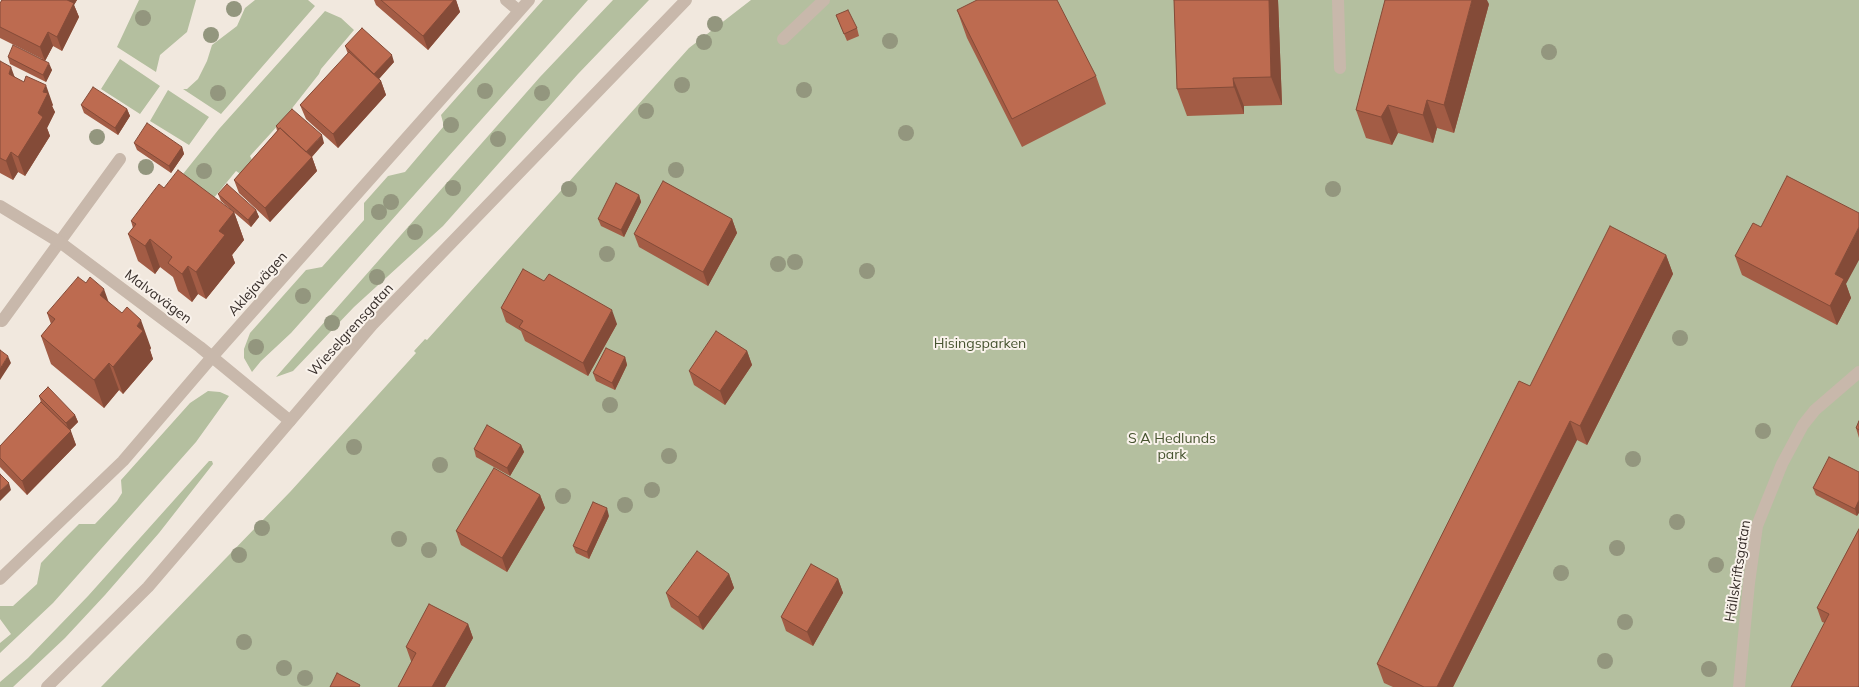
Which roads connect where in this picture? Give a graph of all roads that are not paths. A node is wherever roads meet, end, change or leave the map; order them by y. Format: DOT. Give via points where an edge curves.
graph roads {
  1 [pos="506,0"];
  2 [pos="529,0"];
  3 [pos="686,0"];
  4 [pos="824,0"];
  5 [pos="1338,0"];
  6 [pos="519,12"];
  7 [pos="783,39"];
  8 [pos="1340,68"];
  9 [pos="120,159"];
  10 [pos="0,206"];
  11 [pos="61,243"];
  12 [pos="2,321"];
  13 [pos="212,357"];
  14 [pos="1859,372"];
  15 [pos="290,421"];
  16 [pos="0,579"];
  17 [pos="47,687"];
  18 [pos="1739,687"];
  1 -- 6 [label="street"];
  2 -- 6 [label="street, Aklejavägen"];
  3 -- 15 [label="street, Wieselgrensgatan" via="372,325"];
  4 -- 7 [label="street"];
  5 -- 8 [label="street"];
  6 -- 13 [label="street, Aklejavägen"];
  9 -- 11 [label="street"];
  10 -- 11 [label="street, Malvavägen"];
  11 -- 12 [label="street"];
  11 -- 13 [label="street, Malvavägen"];
  13 -- 15 [label="street, Malvavägen"];
  13 -- 16 [label="street, Aklejavägen" via="123,461"];
  14 -- 18 [label="street, Hällskriftsgatan" via="1815,410 1803,426 1782,464 1757,526"];
  15 -- 17 [label="street, Wieselgrensgatan" via="148,587"];
}
